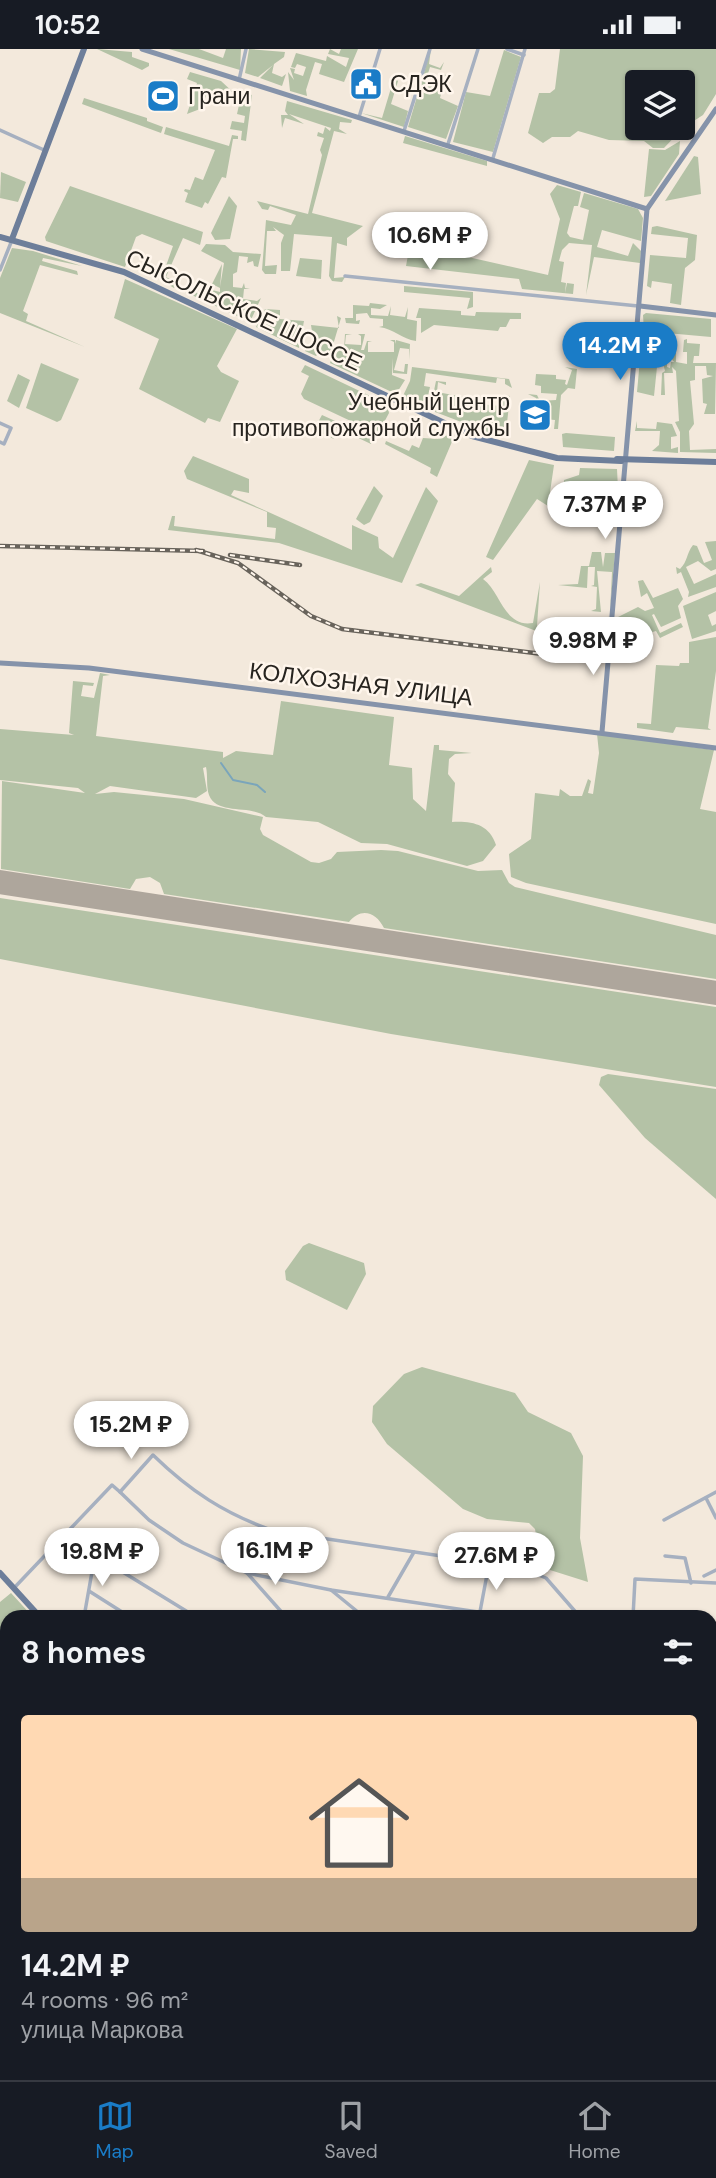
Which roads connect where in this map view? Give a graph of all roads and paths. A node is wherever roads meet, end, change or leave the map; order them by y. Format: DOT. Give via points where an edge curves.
graph roads {
  1 [pos="84,49"];
  2 [pos="142,49"];
  3 [pos="246,49"];
  4 [pos="380,49"];
  5 [pos="430,49"];
  6 [pos="478,49"];
  7 [pos="507,49"];
  8 [pos="525,52"];
  9 [pos="239,80"];
  10 [pos="716,109"];
  11 [pos="359,117"];
  12 [pos="0,130"];
  13 [pos="404,131"];
  14 [pos="448,144"];
  15 [pos="46,151"];
  16 [pos="493,158"];
  17 [pos="648,209"];
  18 [pos="0,237"];
  19 [pos="12,239"];
  20 [pos="0,270"];
  21 [pos="345,276"];
  22 [pos="640,306"];
  23 [pos="716,315"];
  24 [pos="0,423"];
  25 [pos="0,442"];
  26 [pos="623,461"];
  27 [pos="716,462"];
  28 [pos="0,663"];
  29 [pos="602,732"];
  30 [pos="716,748"];
  31 [pos="120,1492"];
  32 [pos="716,1492"];
  33 [pos="706,1498"];
  34 [pos="716,1518"];
  35 [pos="664,1520"];
  36 [pos="274,1531"];
  37 [pos="64,1535"];
  38 [pos="414,1552"];
  39 [pos="95,1555"];
  40 [pos="665,1556"];
  41 [pos="489,1563"];
  42 [pos="716,1570"];
  43 [pos="0,1573"];
  44 [pos="247,1573"];
  45 [pos="704,1576"];
  46 [pos="691,1583"];
  47 [pos="716,1583"];
  48 [pos="14,1588"];
  49 [pos="331,1590"];
  50 [pos="89,1591"];
  51 [pos="388,1597"];
  52 [pos="34,1610"];
  53 [pos="85,1610"];
  54 [pos="119,1610"];
  55 [pos="185,1610"];
  56 [pos="280,1610"];
  57 [pos="355,1610"];
  58 [pos="458,1610"];
  59 [pos="481,1610"];
  60 [pos="575,1610"];
  61 [pos="633,1610"];
  1 -- 15 [label="main road"];
  2 -- 9 [label="street"];
  3 -- 9 [label="street"];
  4 -- 11 [label="street"];
  5 -- 13 [label="street"];
  6 -- 14 [label="street"];
  7 -- 8 [label="street"];
  8 -- 16 [label="street"];
  9 -- 11 [label="street"];
  10 -- 17 [label="street"];
  11 -- 13 [label="street"];
  12 -- 15 [label="street"];
  13 -- 14 [label="street"];
  14 -- 16 [label="street"];
  15 -- 19 [label="main road"];
  16 -- 17 [label="street"];
  17 -- 22 [label="street"];
  18 -- 19 [label="main road, СЫСОЛЬСКОЕ ШОССЕ"];
  19 -- 20 [label="street"];
  19 -- 26 [label="main road, СЫСОЛЬСКОЕ ШОССЕ" via="124,272 390,398 509,443"];
  21 -- 22 [label="street"];
  22 -- 23 [label="street"];
  22 -- 26 [label="street"];
  24 -- 25 [label="street" via="11,428 4,444"];
  26 -- 27 [label="main road, СЫСОЛЬСКОЕ ШОССЕ"];
  26 -- 29 [label="street"];
  28 -- 29 [label="street, КОЛХОЗНАЯ УЛИЦА" via="89,667"];
  29 -- 30 [label="street, КОЛХОЗНАЯ УЛИЦА"];
  31 -- 36 [label="street" via="153,1455 212,1505"];
  31 -- 37 [label="street" via="112,1485"];
  31 -- 44 [label="street" via="149,1520 183,1543"];
  32 -- 33 [label="street"];
  33 -- 34 [label="street"];
  33 -- 35 [label="street"];
  36 -- 38 [label="street"];
  36 -- 44 [label="street"];
  37 -- 39 [label="street"];
  37 -- 48 [label="street"];
  38 -- 41 [label="street"];
  38 -- 51 [label="street"];
  39 -- 50 [label="street"];
  39 -- 55 [label="street"];
  40 -- 46 [label="street" via="685,1558"];
  41 -- 59 [label="street"];
  41 -- 60 [label="street" via="546,1578"];
  42 -- 45 [label="street"];
  43 -- 48 [label="main road"];
  44 -- 49 [label="street"];
  44 -- 56 [label="street"];
  46 -- 47 [label="street"];
  46 -- 61 [label="street" via="635,1579"];
  48 -- 52 [label="main road"];
  49 -- 51 [label="street"];
  49 -- 57 [label="street"];
  50 -- 53 [label="street"];
  50 -- 54 [label="street"];
  51 -- 58 [label="street"];
}
